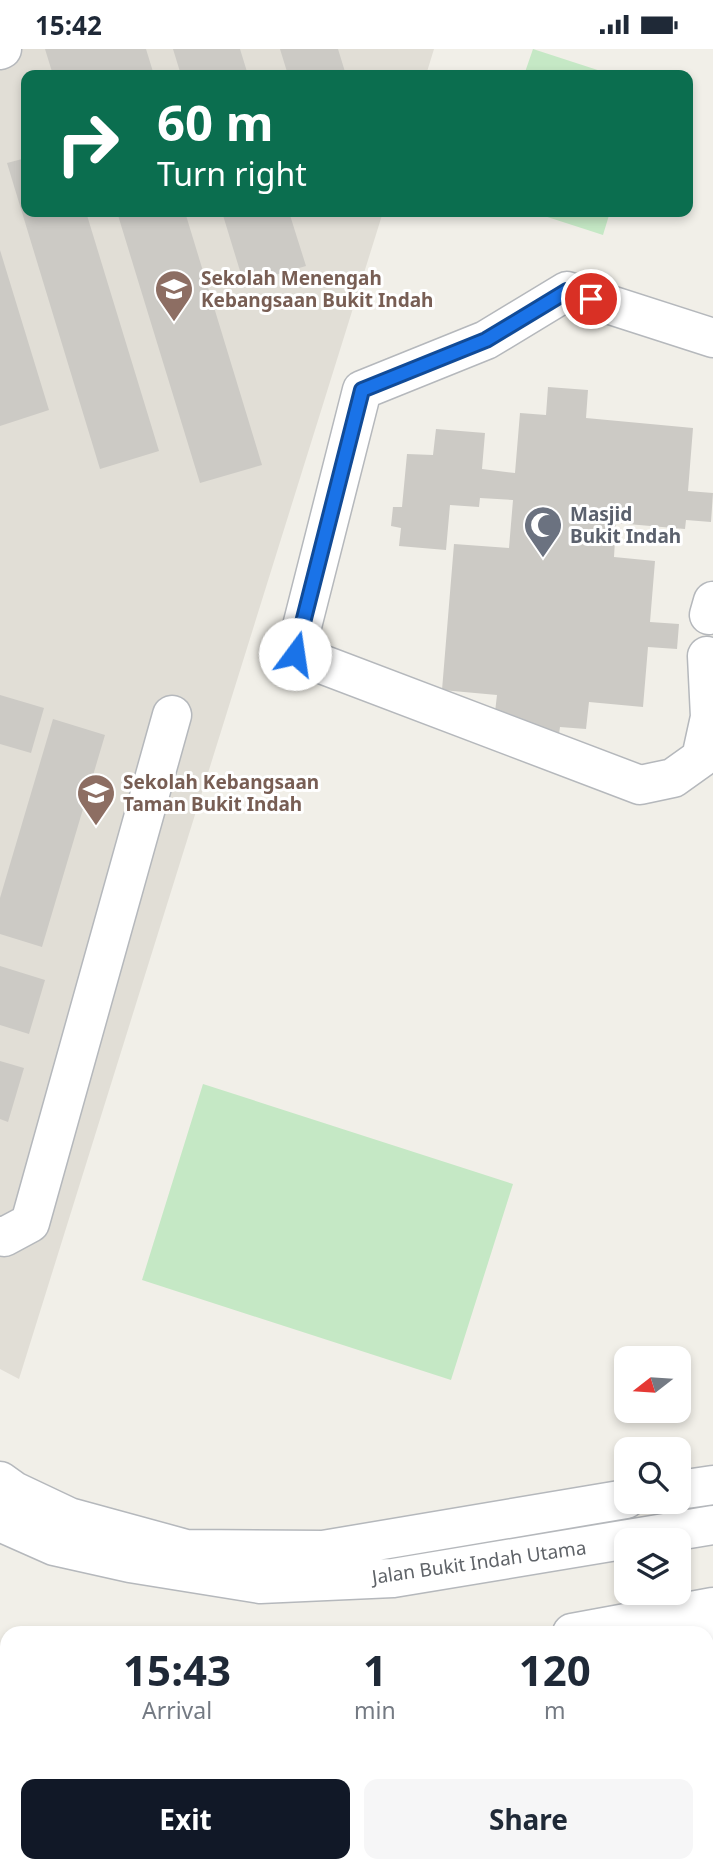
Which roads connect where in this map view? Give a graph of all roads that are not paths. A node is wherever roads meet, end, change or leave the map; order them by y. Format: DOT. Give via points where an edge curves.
graph roads {
  1 [pos="713,338"];
  2 [pos="707,656"];
  3 [pos="172,715"];
  4 [pos="711,718"];
  5 [pos="0,1236"];
  6 [pos="713,1485"];
  7 [pos="691,1488"];
  8 [pos="4,1501"];
  9 [pos="614,1501"];
  10 [pos="713,1525"];
  11 [pos="710,1608"];
  12 [pos="611,1626"];
  13 [pos="710,1626"];
  1 -- 4 [label="street" via="567,291 486,340 362,390 295,654 640,785 673,778 701,758"];
  2 -- 4 [label="street"];
  3 -- 5 [label="street" via="30,1223"];
  6 -- 7 [label="street"];
  8 -- 9 [label="street, Jalan Bukit Indah Utama" via="186,1549 323,1551"];
  8 -- 10 [label="street, Jalan Bukit Indah Utama" via="54,1546 260,1584 393,1578"];
  11 -- 12 [label="street"];
  11 -- 13 [label="street"];
}
